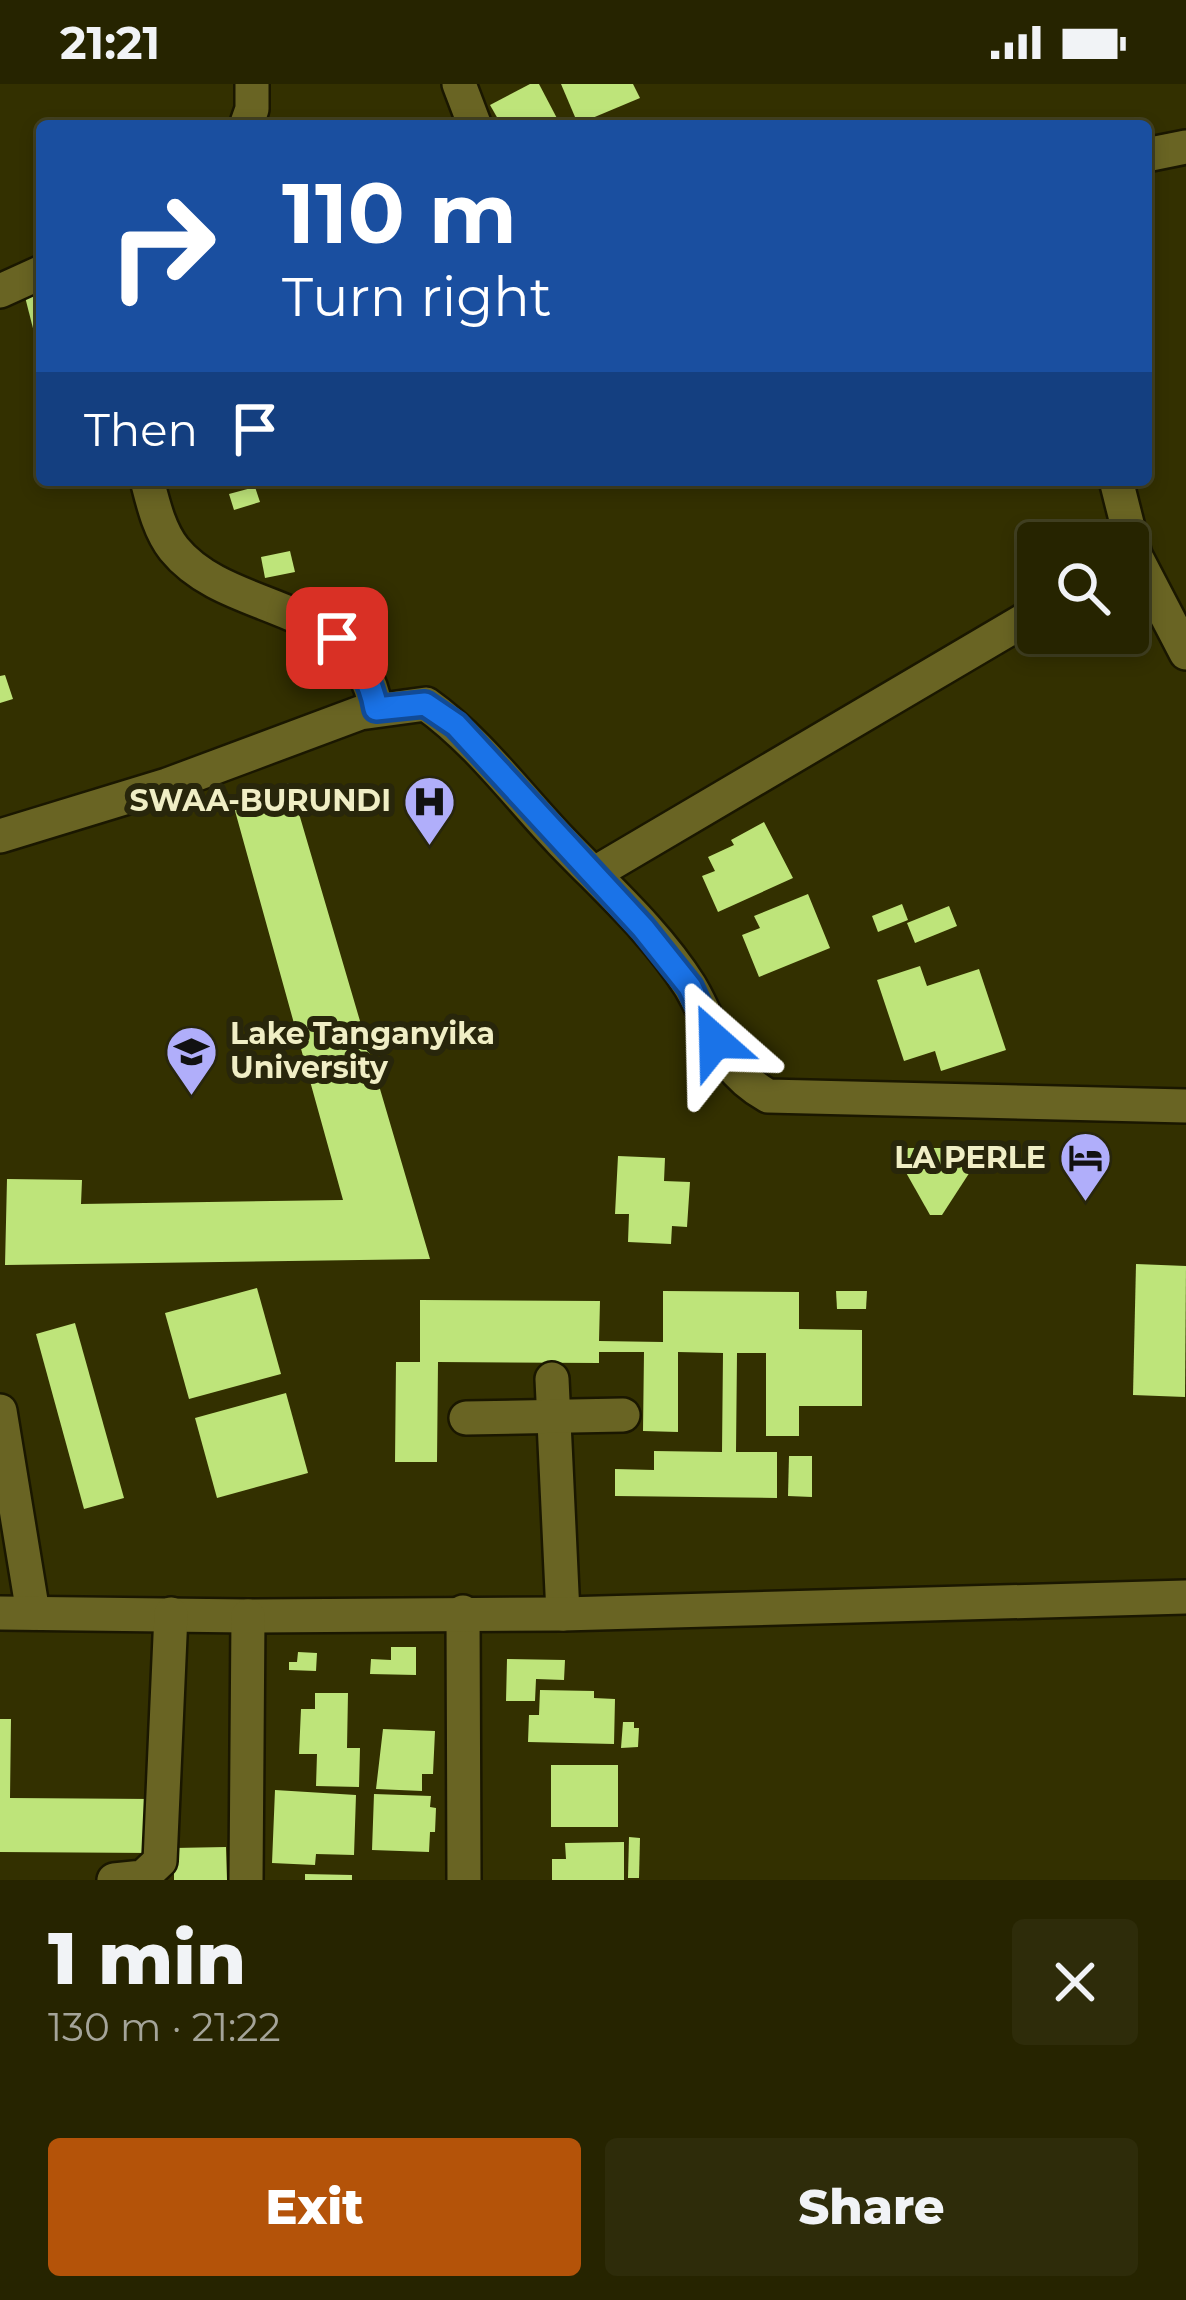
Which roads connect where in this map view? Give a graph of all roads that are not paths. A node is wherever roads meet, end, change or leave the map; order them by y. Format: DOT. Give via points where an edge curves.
graph roads {
  1 [pos="252,84"];
  2 [pos="459,84"];
  3 [pos="248,120"];
  4 [pos="473,120"];
  5 [pos="1186,148"];
  6 [pos="1152,154"];
  7 [pos="36,275"];
  8 [pos="0,291"];
  9 [pos="153,486"];
  10 [pos="1117,486"];
  11 [pos="1124,522"];
  12 [pos="1149,588"];
  13 [pos="1017,624"];
  14 [pos="1186,652"];
  15 [pos="376,709"];
  16 [pos="0,836"];
  17 [pos="595,873"];
  18 [pos="1186,1106"];
  19 [pos="552,1379"];
  20 [pos="0,1411"];
  21 [pos="623,1415"];
  22 [pos="466,1418"];
  23 [pos="556,1418"];
  24 [pos="6,1483"];
  25 [pos="1186,1597"];
  26 [pos="463,1612"];
  27 [pos="16,1613"];
  28 [pos="171,1614"];
  29 [pos="563,1614"];
  30 [pos="248,1616"];
  31 [pos="114,1880"];
  32 [pos="246,1880"];
  33 [pos="464,1880"];
  1 -- 3 [label="street"];
  2 -- 4 [label="street"];
  5 -- 6 [label="street"];
  7 -- 8 [label="street"];
  9 -- 15 [label="street" via="172,546 197,572 337,638 361,664"];
  10 -- 11 [label="street"];
  12 -- 14 [label="street"];
  13 -- 17 [label="street"];
  15 -- 16 [label="street"];
  15 -- 17 [label="street" via="425,704 456,725"];
  17 -- 18 [label="street" via="690,987 744,1082 768,1096"];
  19 -- 23 [label="street"];
  20 -- 24 [label="street"];
  21 -- 23 [label="street"];
  22 -- 23 [label="street"];
  23 -- 29 [label="street"];
  24 -- 27 [label="street"];
  25 -- 29 [label="street"];
  26 -- 29 [label="street"];
  26 -- 30 [label="street"];
  26 -- 33 [label="street"];
  27 -- 28 [label="street"];
  28 -- 30 [label="street"];
  28 -- 31 [label="street" via="160,1861 143,1877"];
  30 -- 32 [label="street"];
}
